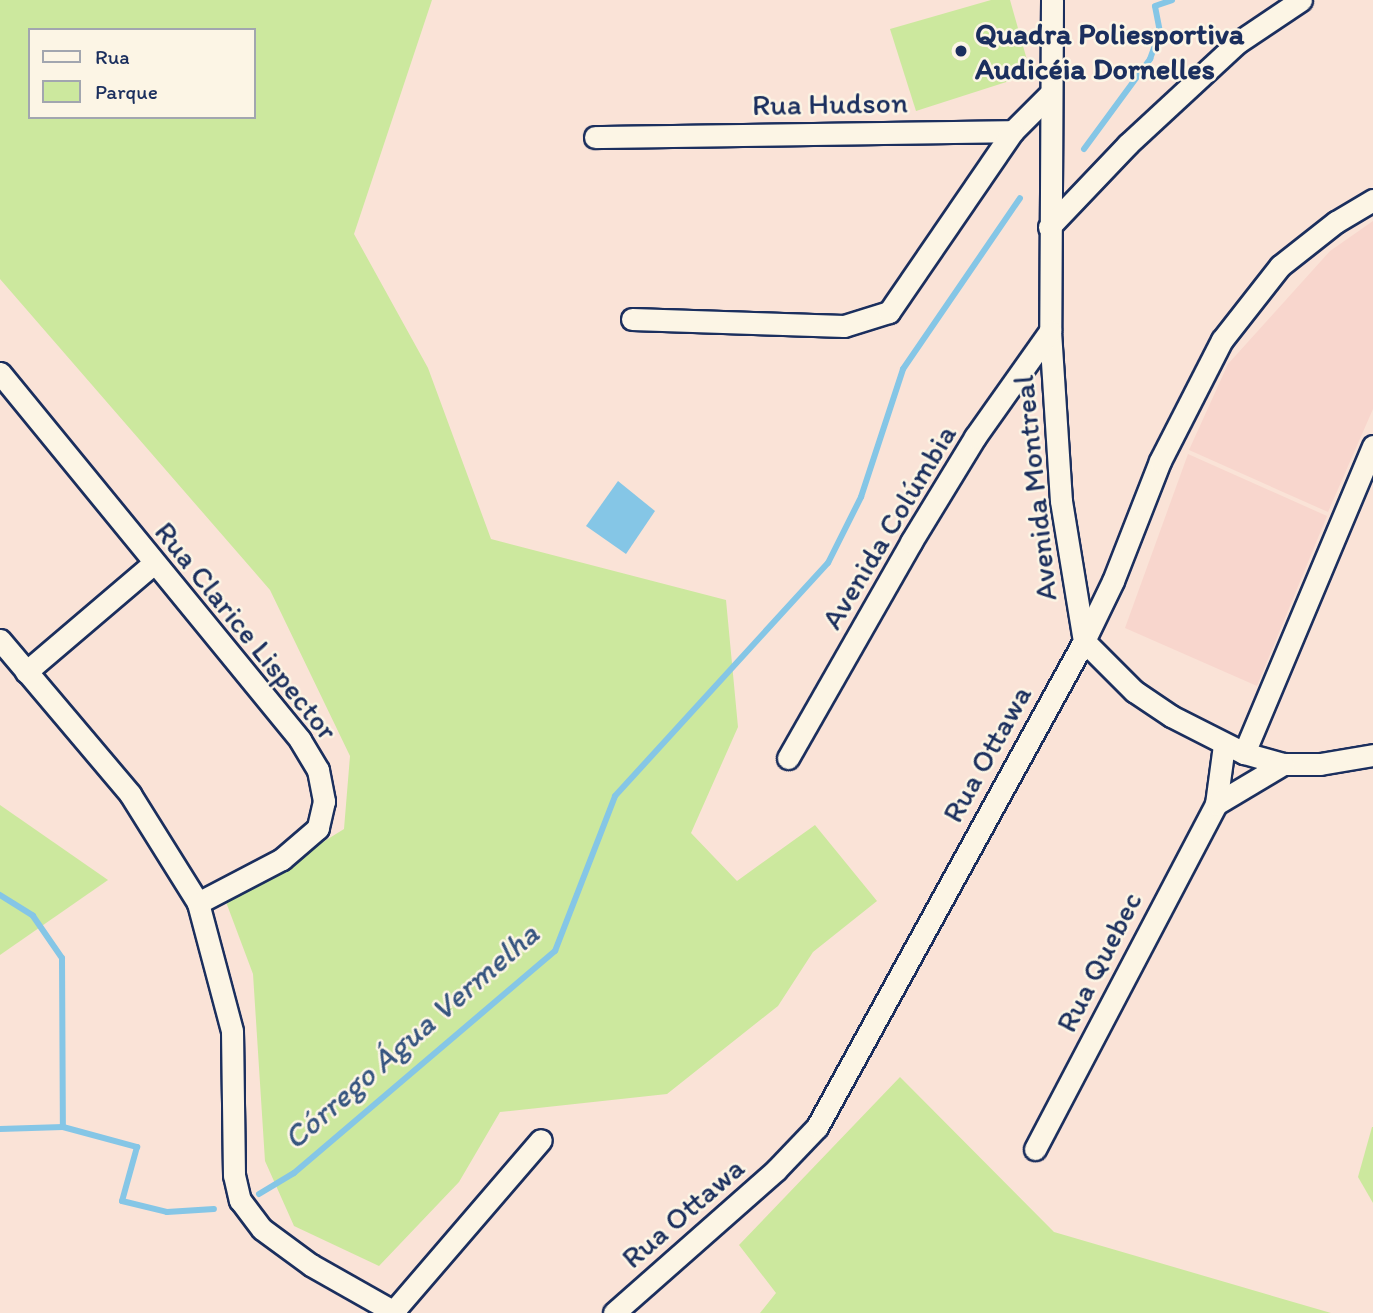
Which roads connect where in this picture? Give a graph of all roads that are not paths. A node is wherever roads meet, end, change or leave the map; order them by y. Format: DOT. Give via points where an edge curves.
graph roads {
  1 [pos="1052,0"];
  2 [pos="1301,0"];
  3 [pos="1050,94"];
  4 [pos="1013,131"];
  5 [pos="595,137"];
  6 [pos="1373,200"];
  7 [pos="1049,227"];
  8 [pos="632,319"];
  9 [pos="1050,331"];
  10 [pos="0,373"];
  11 [pos="1373,446"];
  12 [pos="154,564"];
  13 [pos="0,640"];
  14 [pos="1084,640"];
  15 [pos="26,672"];
  16 [pos="1224,745"];
  17 [pos="1244,753"];
  18 [pos="1373,755"];
  19 [pos="788,758"];
  20 [pos="1283,764"];
  21 [pos="1216,804"];
  22 [pos="198,903"];
  23 [pos="541,1140"];
  24 [pos="1035,1149"];
  25 [pos="393,1313"];
  26 [pos="614,1313"];
  1 -- 3 [label="street, Avenida Montreal"];
  2 -- 7 [label="street" via="1237,43 1128,144"];
  3 -- 4 [label="street"];
  3 -- 7 [label="street, Avenida Montreal"];
  4 -- 5 [label="street, Rua Hudson"];
  4 -- 8 [label="street" via="889,312 844,326"];
  6 -- 14 [label="street, Rua Ottawa" via="1280,266 1222,340 1160,461 1113,581"];
  7 -- 9 [label="street, Avenida Montreal"];
  9 -- 14 [label="street, Avenida Montreal" via="1061,501"];
  9 -- 19 [label="street, Avenida Colúmbia" via="975,437"];
  10 -- 12 [label="street, Rua Clarice Lispector"];
  11 -- 17 [label="street"];
  12 -- 15 [label="street"];
  12 -- 22 [label="street, Rua Clarice Lispector" via="300,740 318,770 324,801 318,828 282,859"];
  13 -- 15 [label="street"];
  14 -- 16 [label="street" via="1134,691"];
  14 -- 26 [label="street, Rua Ottawa" via="817,1127 776,1170"];
  15 -- 22 [label="street" via="131,794"];
  16 -- 17 [label="street"];
  16 -- 21 [label="street, Rua Quebec"];
  17 -- 20 [label="street"];
  18 -- 20 [label="street" via="1321,764"];
  20 -- 21 [label="street"];
  21 -- 24 [label="street, Rua Quebec"];
  22 -- 25 [label="street" via="232,1031 234,1174 240,1200 262,1229 301,1258"];
  23 -- 25 [label="street"];
}
